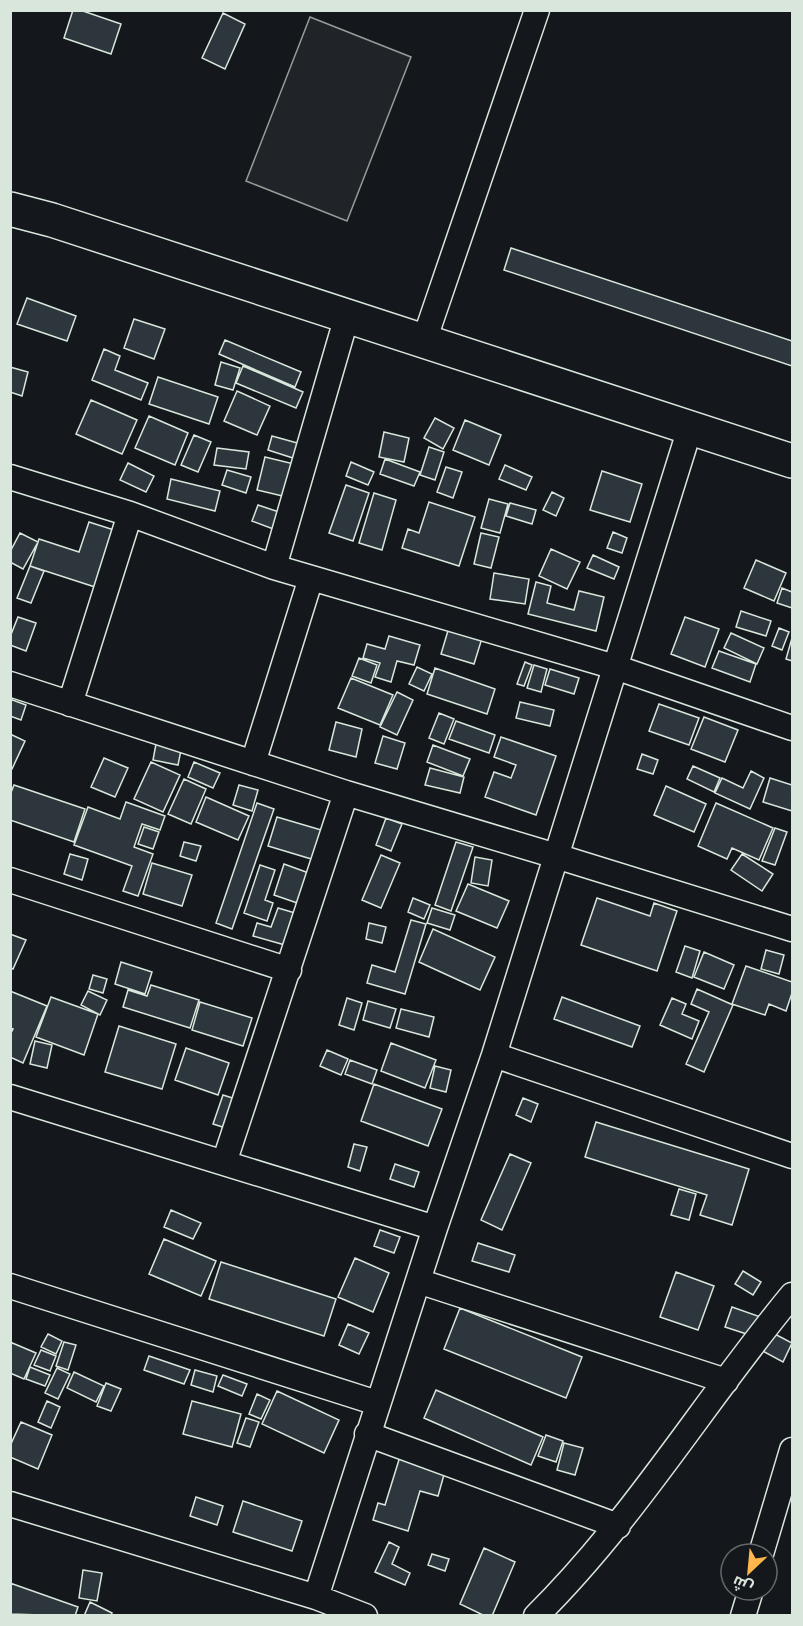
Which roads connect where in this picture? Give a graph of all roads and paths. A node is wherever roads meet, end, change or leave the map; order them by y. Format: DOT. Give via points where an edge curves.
graph roads {
  1 [pos="537,10"];
  2 [pos="10,209"];
  3 [pos="346,316"];
  4 [pos="424,341"];
  5 [pos="690,428"];
  6 [pos="792,461"];
  7 [pos="10,477"];
  8 [pos="130,514"];
  9 [pos="274,567"];
  10 [pos="311,578"];
  11 [pos="615,667"];
  12 [pos="10,684"];
  13 [pos="70,704"];
  14 [pos="792,728"];
  15 [pos="253,763"];
  16 [pos="346,793"];
  17 [pos="556,856"];
  18 [pos="10,880"];
  19 [pos="792,929"];
  20 [pos="288,970"];
  21 [pos="494,1055"];
  22 [pos="10,1097"];
  23 [pos="792,1156"];
  24 [pos="224,1163"];
  25 [pos="435,1228"];
  26 [pos="418,1281"];
  27 [pos="10,1286"];
  28 [pos="789,1304"];
  29 [pos="726,1382"];
  30 [pos="377,1403"];
  31 [pos="367,1434"];
  32 [pos="792,1450"];
  33 [pos="10,1504"];
  34 [pos="618,1526"];
  35 [pos="765,1542"];
  36 [pos="316,1597"];
  37 [pos="365,1616"];
  38 [pos="536,1616"];
  1 -- 4 [label="street"];
  2 -- 3 [label="street"];
  3 -- 4 [label="street"];
  3 -- 9 [label="street"];
  4 -- 5 [label="street"];
  5 -- 6 [label="street"];
  5 -- 11 [label="street"];
  7 -- 8 [label="street"];
  8 -- 9 [label="street"];
  8 -- 13 [label="street"];
  9 -- 10 [label="street"];
  10 -- 11 [label="street"];
  10 -- 15 [label="street"];
  11 -- 14 [label="street"];
  11 -- 17 [label="street"];
  12 -- 13 [label="street"];
  13 -- 15 [label="street"];
  15 -- 16 [label="street"];
  16 -- 17 [label="street"];
  16 -- 20 [label="street"];
  17 -- 19 [label="street"];
  17 -- 21 [label="street"];
  18 -- 20 [label="street"];
  20 -- 24 [label="street"];
  21 -- 23 [label="street"];
  21 -- 25 [label="street"];
  22 -- 24 [label="street"];
  24 -- 25 [label="street"];
  25 -- 26 [label="street"];
  26 -- 29 [label="street"];
  26 -- 30 [label="street"];
  27 -- 30 [label="street"];
  28 -- 29 [label="street"];
  29 -- 34 [label="street"];
  30 -- 31 [label="street"];
  31 -- 34 [label="street"];
  31 -- 36 [label="street"];
  32 -- 35 [label="street"];
  33 -- 36 [label="street"];
  34 -- 38 [label="street"];
  36 -- 37 [label="street"];
}
